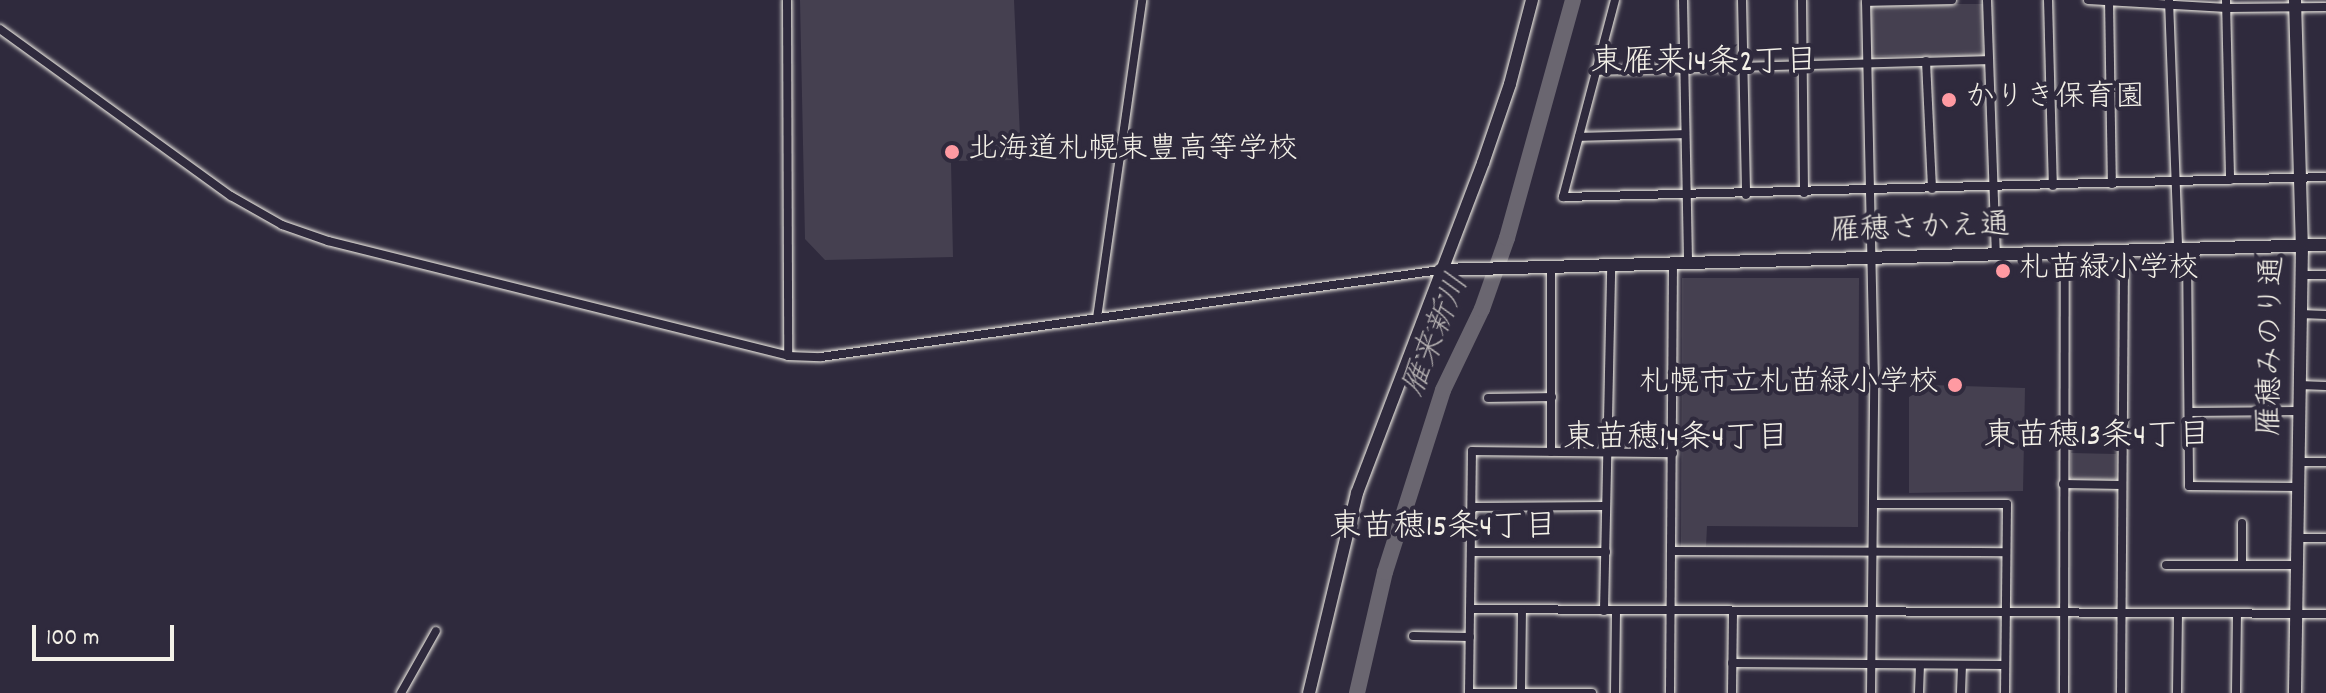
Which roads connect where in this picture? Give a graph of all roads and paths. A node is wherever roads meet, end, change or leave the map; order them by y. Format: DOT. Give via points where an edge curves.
graph roads {
  1 [pos="787,0"];
  2 [pos="1142,0"];
  3 [pos="1532,0"];
  4 [pos="1615,0"];
  5 [pos="1683,0"];
  6 [pos="1742,0"];
  7 [pos="1802,0"];
  8 [pos="1932,0"];
  9 [pos="1952,0"];
  10 [pos="1987,0"];
  11 [pos="2048,0"];
  12 [pos="2088,0"];
  13 [pos="1866,1"];
  14 [pos="2109,1"];
  15 [pos="2169,3"];
  16 [pos="2226,4"];
  17 [pos="2295,4"];
  18 [pos="2326,7"];
  19 [pos="0,29"];
  20 [pos="1989,60"];
  21 [pos="1926,61"];
  22 [pos="1867,62"];
  23 [pos="1743,65"];
  24 [pos="1803,65"];
  25 [pos="1684,66"];
  26 [pos="1596,71"];
  27 [pos="1685,134"];
  28 [pos="1579,137"];
  29 [pos="2300,177"];
  30 [pos="2326,177"];
  31 [pos="2230,180"];
  32 [pos="2177,182"];
  33 [pos="2112,184"];
  34 [pos="2053,186"];
  35 [pos="1994,187"];
  36 [pos="1932,189"];
  37 [pos="1870,191"];
  38 [pos="1804,193"];
  39 [pos="1746,195"];
  40 [pos="1686,196"];
  41 [pos="2326,245"];
  42 [pos="2302,246"];
  43 [pos="2183,249"];
  44 [pos="2124,251"];
  45 [pos="2065,253"];
  46 [pos="1996,255"];
  47 [pos="1871,258"];
  48 [pos="1673,264"];
  49 [pos="1688,264"];
  50 [pos="1611,266"];
  51 [pos="1551,268"];
  52 [pos="1440,270"];
  53 [pos="2301,275"];
  54 [pos="2326,275"];
  55 [pos="2300,314"];
  56 [pos="2326,315"];
  57 [pos="1097,318"];
  58 [pos="788,356"];
  59 [pos="2299,385"];
  60 [pos="2326,386"];
  61 [pos="1552,397"];
  62 [pos="1488,398"];
  63 [pos="2298,411"];
  64 [pos="2189,412"];
  65 [pos="1551,452"];
  66 [pos="1608,452"];
  67 [pos="1673,453"];
  68 [pos="2298,462"];
  69 [pos="2326,462"];
  70 [pos="2063,484"];
  71 [pos="2122,485"];
  72 [pos="2297,487"];
  73 [pos="1873,504"];
  74 [pos="1606,506"];
  75 [pos="1472,507"];
  76 [pos="2242,523"];
  77 [pos="2296,538"];
  78 [pos="2326,538"];
  79 [pos="1672,551"];
  80 [pos="1873,551"];
  81 [pos="1472,552"];
  82 [pos="1606,552"];
  83 [pos="2006,552"];
  84 [pos="2166,565"];
  85 [pos="2242,565"];
  86 [pos="2297,565"];
  87 [pos="1470,609"];
  88 [pos="1522,610"];
  89 [pos="1604,611"];
  90 [pos="1616,611"];
  91 [pos="1733,611"];
  92 [pos="1873,611"];
  93 [pos="2006,611"];
  94 [pos="1669,612"];
  95 [pos="2066,612"];
  96 [pos="2121,612"];
  97 [pos="2178,613"];
  98 [pos="2326,614"];
  99 [pos="2237,615"];
  100 [pos="2295,616"];
  101 [pos="436,631"];
  102 [pos="1413,636"];
  103 [pos="1470,637"];
  104 [pos="1732,663"];
  105 [pos="1871,664"];
  106 [pos="1920,665"];
  107 [pos="1962,665"];
  108 [pos="2005,665"];
  109 [pos="1521,690"];
  110 [pos="1536,692"];
  111 [pos="401,693"];
  112 [pos="1309,693"];
  113 [pos="1469,693"];
  114 [pos="1592,693"];
  115 [pos="1615,693"];
  116 [pos="1670,693"];
  117 [pos="1732,693"];
  118 [pos="1871,693"];
  119 [pos="1919,693"];
  120 [pos="1961,693"];
  121 [pos="2005,693"];
  122 [pos="2064,693"];
  123 [pos="2121,693"];
  124 [pos="2177,693"];
  125 [pos="2236,693"];
  126 [pos="2295,693"];
  1 -- 58 [label="street"];
  2 -- 57 [label="street"];
  3 -- 52 [label="street" via="1488,150"];
  4 -- 26 [label="street"];
  5 -- 25 [label="street"];
  6 -- 23 [label="street"];
  7 -- 24 [label="street"];
  8 -- 9 [label="street"];
  8 -- 13 [label="street"];
  10 -- 20 [label="street"];
  11 -- 34 [label="street"];
  12 -- 14 [label="street"];
  13 -- 22 [label="street"];
  14 -- 15 [label="street"];
  14 -- 33 [label="street"];
  15 -- 16 [label="street"];
  15 -- 32 [label="street"];
  16 -- 17 [label="street"];
  16 -- 31 [label="street"];
  17 -- 18 [label="street"];
  17 -- 29 [label="street, 雁穂みのり通"];
  19 -- 58 [label="street" via="231,196 282,225"];
  20 -- 21 [label="street"];
  20 -- 35 [label="street"];
  21 -- 22 [label="street"];
  21 -- 36 [label="street"];
  22 -- 24 [label="street"];
  22 -- 37 [label="street"];
  23 -- 24 [label="street"];
  23 -- 25 [label="street"];
  23 -- 39 [label="street"];
  24 -- 38 [label="street"];
  25 -- 26 [label="street"];
  25 -- 27 [label="street"];
  26 -- 28 [label="street"];
  27 -- 28 [label="street"];
  27 -- 40 [label="street"];
  28 -- 40 [label="street" via="1563,197"];
  29 -- 30 [label="street"];
  29 -- 31 [label="street"];
  29 -- 42 [label="street, 雁穂みのり通"];
  31 -- 32 [label="street"];
  32 -- 33 [label="street"];
  32 -- 43 [label="street"];
  33 -- 34 [label="street"];
  34 -- 35 [label="street"];
  35 -- 36 [label="street"];
  35 -- 46 [label="street"];
  36 -- 37 [label="street"];
  37 -- 38 [label="street"];
  37 -- 47 [label="street"];
  38 -- 39 [label="street"];
  39 -- 40 [label="street"];
  40 -- 49 [label="street"];
  41 -- 42 [label="street, 雁穂さかえ通"];
  42 -- 43 [label="street, 雁穂さかえ通"];
  42 -- 53 [label="street, 雁穂みのり通"];
  43 -- 44 [label="street, 雁穂さかえ通"];
  43 -- 64 [label="street"];
  44 -- 45 [label="street, 雁穂さかえ通"];
  44 -- 71 [label="street"];
  45 -- 46 [label="street, 雁穂さかえ通"];
  45 -- 70 [label="street"];
  46 -- 47 [label="street, 雁穂さかえ通"];
  47 -- 49 [label="street, 雁穂さかえ通"];
  47 -- 73 [label="street"];
  48 -- 49 [label="street, 雁穂さかえ通"];
  48 -- 50 [label="street, 雁穂さかえ通"];
  48 -- 67 [label="street"];
  50 -- 51 [label="street, 雁穂さかえ通"];
  50 -- 66 [label="street"];
  51 -- 52 [label="street, 雁穂さかえ通"];
  51 -- 61 [label="street"];
  52 -- 57 [label="street"];
  52 -- 112 [label="street" via="1357,493"];
  53 -- 54 [label="street"];
  53 -- 55 [label="street, 雁穂みのり通"];
  55 -- 56 [label="street"];
  55 -- 59 [label="street, 雁穂みのり通"];
  57 -- 58 [label="street" via="821,357"];
  59 -- 60 [label="street"];
  59 -- 63 [label="street, 雁穂みのり通"];
  61 -- 62 [label="street"];
  61 -- 65 [label="street"];
  63 -- 64 [label="street"];
  63 -- 68 [label="street, 雁穂みのり通"];
  64 -- 72 [label="street" via="2189,486"];
  65 -- 66 [label="street"];
  65 -- 75 [label="street" via="1472,451"];
  66 -- 67 [label="street"];
  66 -- 74 [label="street"];
  67 -- 79 [label="street"];
  68 -- 69 [label="street"];
  68 -- 72 [label="street, 雁穂みのり通"];
  70 -- 71 [label="street"];
  70 -- 95 [label="street"];
  71 -- 96 [label="street"];
  72 -- 77 [label="street, 雁穂みのり通"];
  73 -- 80 [label="street"];
  73 -- 83 [label="street" via="2007,504"];
  74 -- 75 [label="street"];
  74 -- 82 [label="street"];
  75 -- 81 [label="street"];
  76 -- 85 [label="street"];
  77 -- 78 [label="street"];
  77 -- 86 [label="street, 雁穂みのり通"];
  79 -- 80 [label="street"];
  79 -- 94 [label="street"];
  80 -- 83 [label="street"];
  80 -- 92 [label="street"];
  81 -- 82 [label="street"];
  81 -- 87 [label="street"];
  82 -- 89 [label="street"];
  83 -- 93 [label="street"];
  84 -- 85 [label="street"];
  85 -- 86 [label="street"];
  86 -- 100 [label="street, 雁穂みのり通"];
  87 -- 88 [label="street"];
  87 -- 103 [label="street"];
  88 -- 89 [label="street"];
  88 -- 109 [label="street"];
  89 -- 90 [label="street"];
  90 -- 94 [label="street"];
  90 -- 115 [label="street"];
  91 -- 92 [label="street"];
  91 -- 94 [label="street"];
  91 -- 104 [label="street"];
  92 -- 93 [label="street"];
  92 -- 105 [label="street"];
  93 -- 95 [label="street"];
  93 -- 108 [label="street"];
  94 -- 116 [label="street"];
  95 -- 96 [label="street"];
  95 -- 122 [label="street"];
  96 -- 97 [label="street"];
  96 -- 123 [label="street"];
  97 -- 99 [label="street"];
  97 -- 124 [label="street"];
  98 -- 100 [label="street"];
  99 -- 100 [label="street"];
  99 -- 125 [label="street"];
  100 -- 126 [label="street, 雁穂みのり通"];
  101 -- 111 [label="street"];
  102 -- 103 [label="street"];
  103 -- 113 [label="street"];
  104 -- 105 [label="street"];
  104 -- 117 [label="street"];
  105 -- 106 [label="street"];
  105 -- 118 [label="street"];
  106 -- 107 [label="street"];
  106 -- 119 [label="street"];
  107 -- 108 [label="street"];
  107 -- 120 [label="street"];
  108 -- 121 [label="street"];
  109 -- 110 [label="street"];
  109 -- 113 [label="street"];
  110 -- 114 [label="street"];
}
